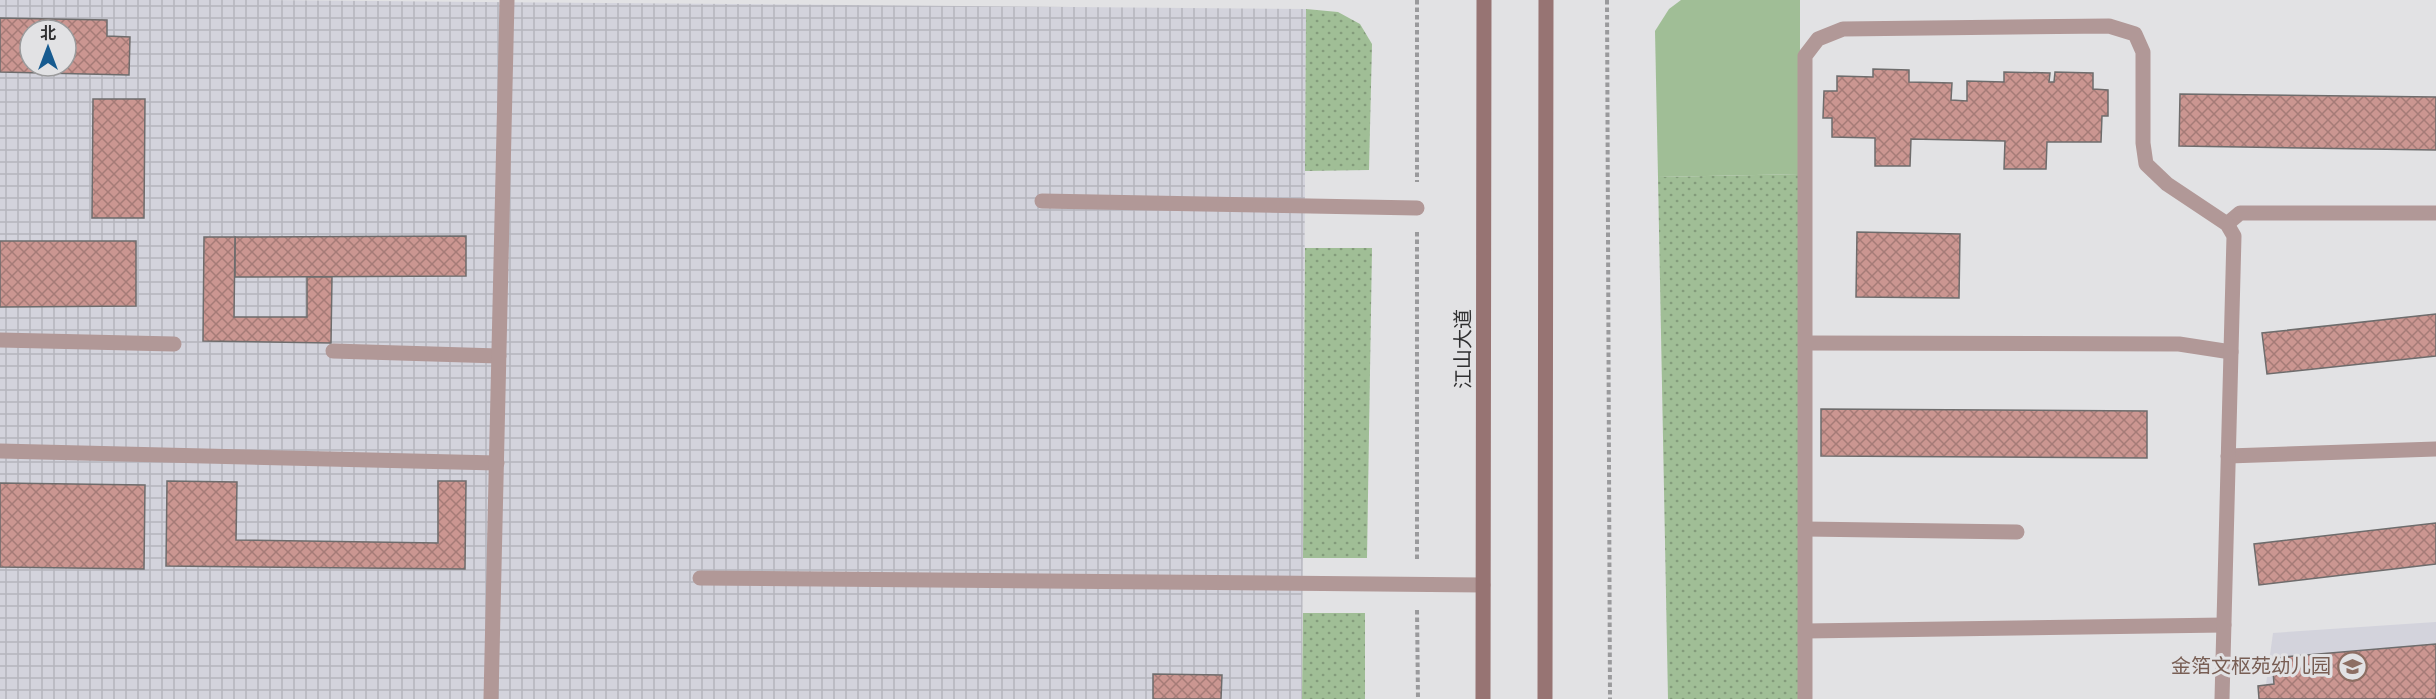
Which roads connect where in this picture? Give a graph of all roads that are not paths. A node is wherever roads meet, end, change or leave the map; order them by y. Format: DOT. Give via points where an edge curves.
graph roads {
  1 [pos="507,0"];
  2 [pos="1484,0"];
  3 [pos="1546,0"];
  4 [pos="1042,201"];
  5 [pos="1417,208"];
  6 [pos="2436,213"];
  7 [pos="2227,224"];
  8 [pos="0,340"];
  9 [pos="1806,343"];
  10 [pos="174,344"];
  11 [pos="333,351"];
  12 [pos="2231,352"];
  13 [pos="499,356"];
  14 [pos="2436,449"];
  15 [pos="0,451"];
  16 [pos="2228,456"];
  17 [pos="497,463"];
  18 [pos="1805,529"];
  19 [pos="2017,532"];
  20 [pos="700,578"];
  21 [pos="1483,585"];
  22 [pos="2224,625"];
  23 [pos="1805,631"];
  24 [pos="491,699"];
  25 [pos="1483,699"];
  26 [pos="1545,699"];
  27 [pos="1805,699"];
  28 [pos="2222,699"];
  1 -- 13 [label="street"];
  2 -- 21 [label="main road, 江山大道"];
  3 -- 26 [label="main road"];
  4 -- 5 [label="street"];
  6 -- 7 [label="street" via="2240,213"];
  7 -- 9 [label="street" via="2167,184 2146,164 2143,52 2135,34 2109,26 1843,29 1818,39 1805,56"];
  7 -- 12 [label="street" via="2234,236"];
  8 -- 10 [label="street"];
  9 -- 12 [label="street" via="2179,344"];
  9 -- 18 [label="street"];
  11 -- 13 [label="street"];
  12 -- 16 [label="street"];
  13 -- 17 [label="street"];
  14 -- 16 [label="street"];
  15 -- 17 [label="street"];
  16 -- 22 [label="street"];
  17 -- 24 [label="street"];
  18 -- 19 [label="street"];
  18 -- 23 [label="street"];
  20 -- 21 [label="street"];
  21 -- 25 [label="main road, 江山大道"];
  22 -- 23 [label="street"];
  22 -- 28 [label="street"];
  23 -- 27 [label="street"];
}
